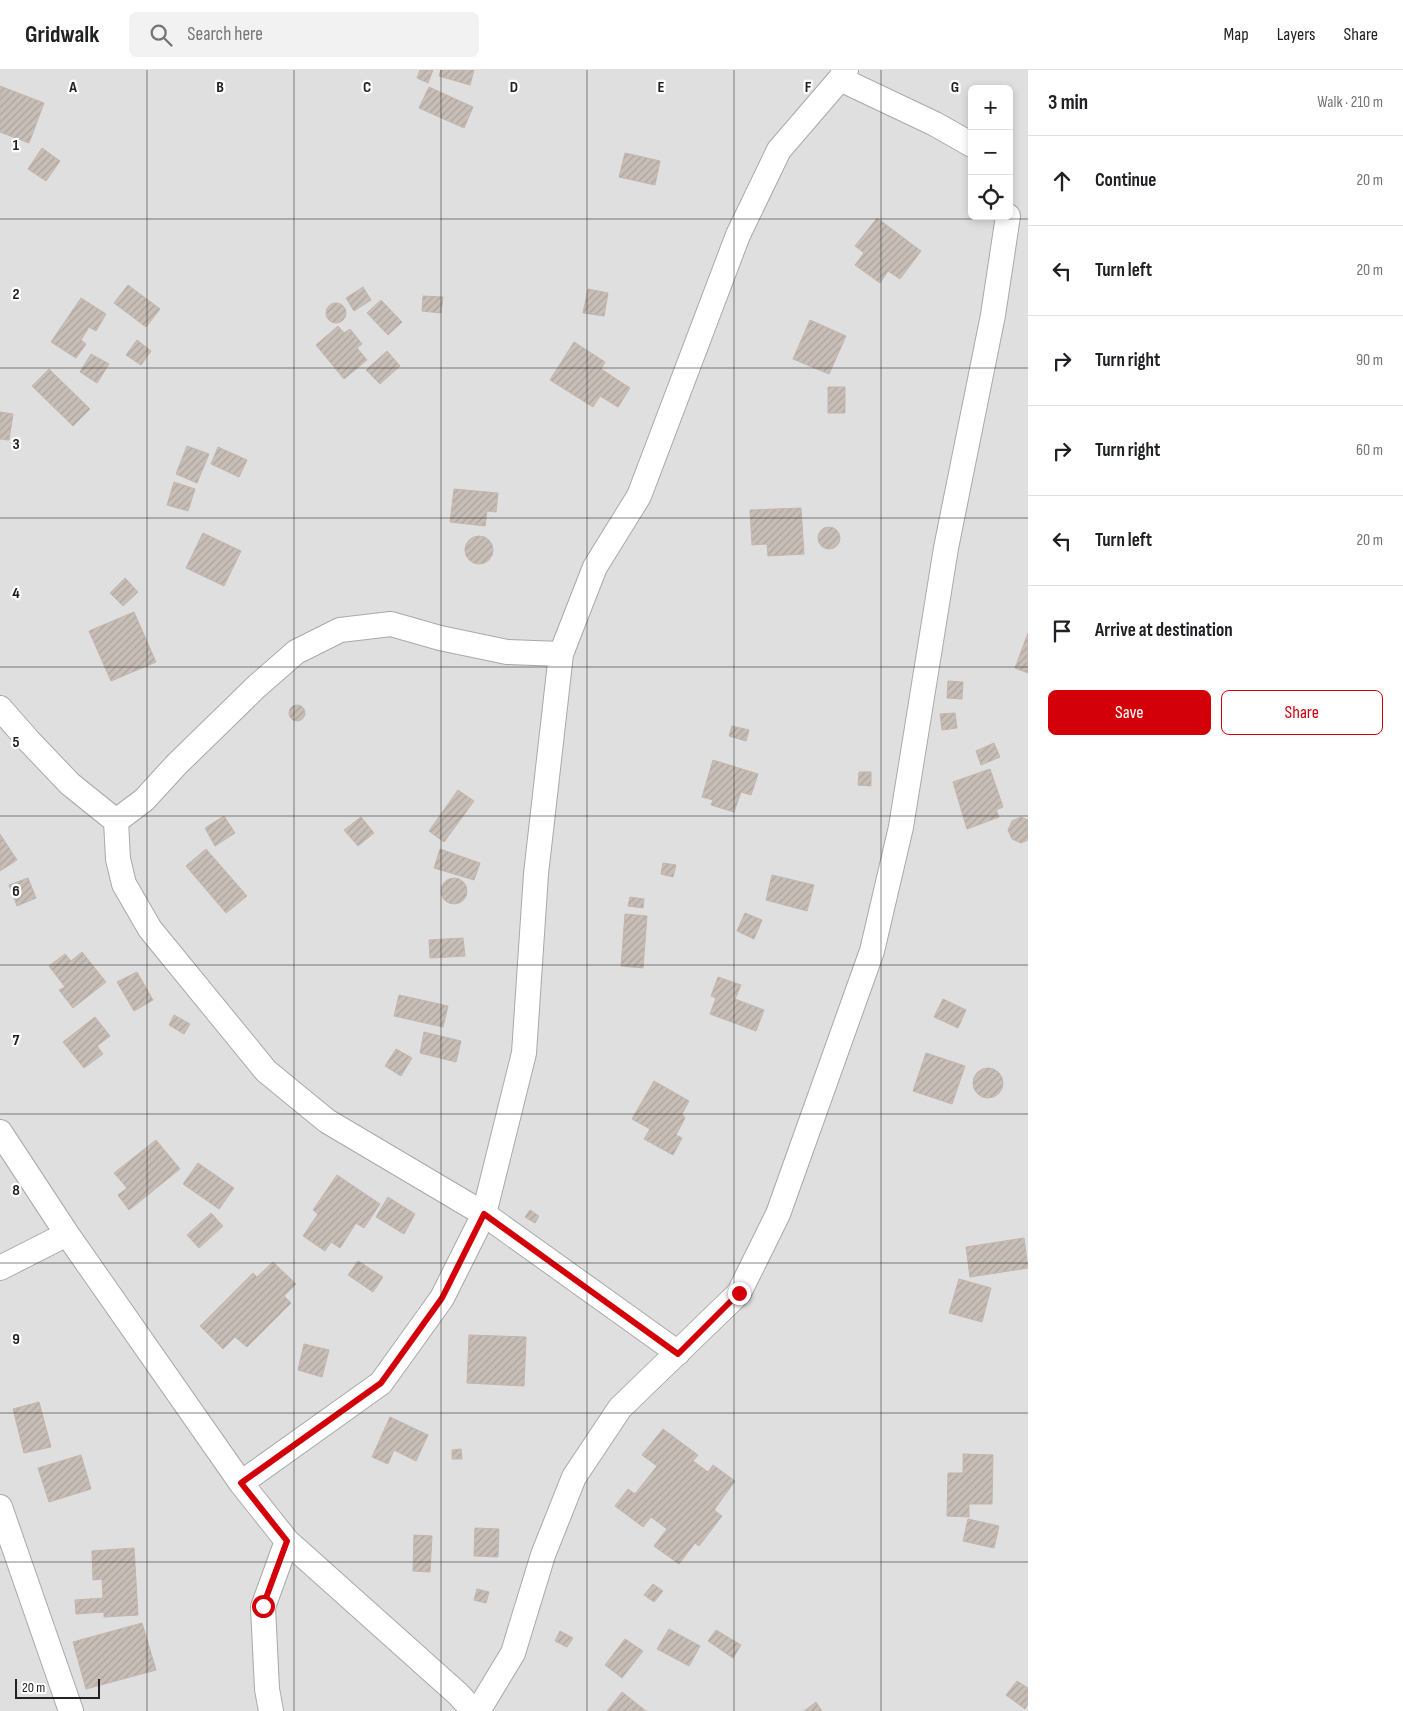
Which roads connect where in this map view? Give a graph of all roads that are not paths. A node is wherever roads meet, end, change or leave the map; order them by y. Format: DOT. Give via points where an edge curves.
graph roads {
  1 [pos="843,75"];
  2 [pos="968,143"];
  3 [pos="1007,220"];
  4 [pos="561,654"];
  5 [pos="0,708"];
  6 [pos="116,822"];
  7 [pos="0,1132"];
  8 [pos="484,1214"];
  9 [pos="67,1234"];
  10 [pos="0,1268"];
  11 [pos="678,1354"];
  12 [pos="241,1483"];
  13 [pos="0,1507"];
  14 [pos="287,1541"];
  15 [pos="70,1711"];
  16 [pos="271,1711"];
  17 [pos="476,1711"];
  1 -- 2 [label="street"];
  1 -- 4 [label="street" via="779,150 738,235 639,496 595,568"];
  3 -- 11 [label="street" via="993,315 946,548 901,827 872,951 778,1214 739,1293"];
  4 -- 6 [label="street" via="507,652 391,624 340,630 296,652 256,687 144,800"];
  4 -- 8 [label="street" via="536,874 524,1053"];
  5 -- 6 [label="street" via="70,784"];
  6 -- 8 [label="street" via="118,859 124,884 150,929 266,1071 327,1121"];
  7 -- 9 [label="street"];
  8 -- 11 [label="street"];
  8 -- 12 [label="street" via="442,1298 381,1383"];
  9 -- 10 [label="street"];
  9 -- 12 [label="street"];
  11 -- 17 [label="street" via="620,1408 574,1477 543,1555 513,1653"];
  12 -- 14 [label="street"];
  13 -- 15 [label="street"];
  14 -- 16 [label="street" via="263,1606"];
  14 -- 17 [label="street"];
}
